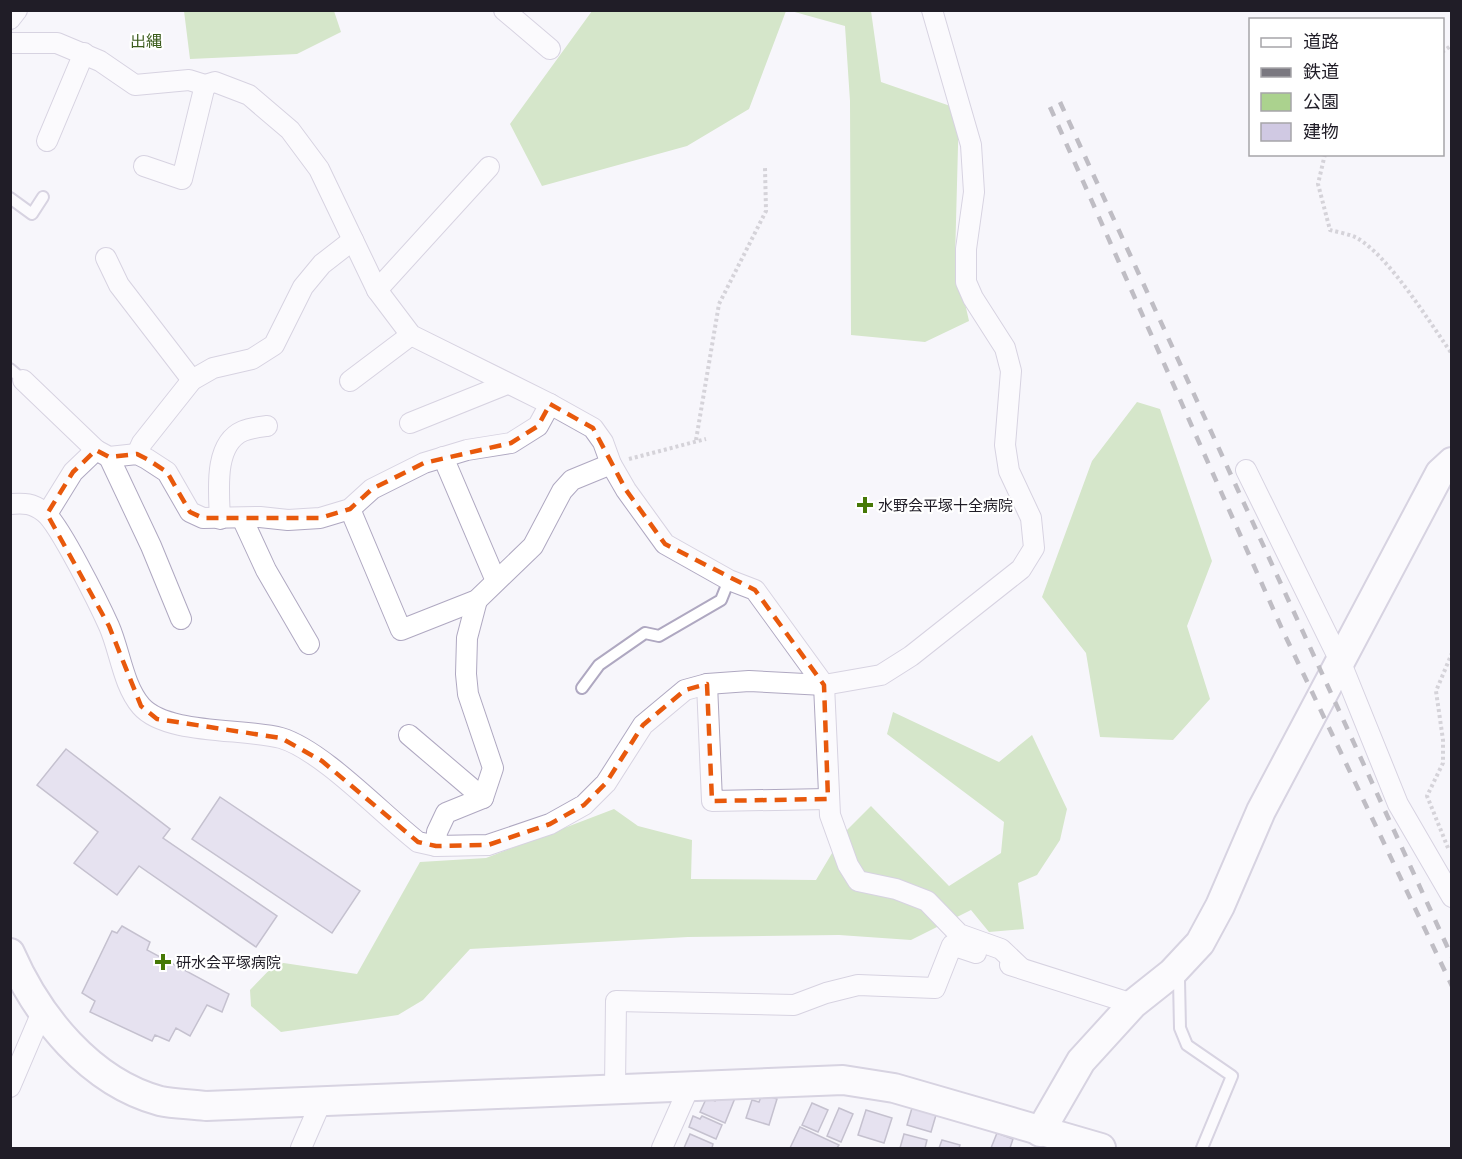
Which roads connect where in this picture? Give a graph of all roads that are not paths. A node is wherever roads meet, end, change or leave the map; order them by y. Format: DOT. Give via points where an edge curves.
graph roads {
  1 [pos="17,10"];
  2 [pos="504,10"];
  3 [pos="932,10"];
  4 [pos="10,20"];
  5 [pos="10,43"];
  6 [pos="550,49"];
  7 [pos="84,53"];
  8 [pos="205,85"];
  9 [pos="48,141"];
  10 [pos="144,166"];
  11 [pos="489,167"];
  12 [pos="43,197"];
  13 [pos="10,198"];
  14 [pos="353,240"];
  15 [pos="106,258"];
  16 [pos="377,290"];
  17 [pos="411,335"];
  18 [pos="17,374"];
  19 [pos="192,380"];
  20 [pos="350,381"];
  21 [pos="507,384"];
  22 [pos="550,404"];
  23 [pos="410,423"];
  24 [pos="267,426"];
  25 [pos="102,453"];
  26 [pos="137,454"];
  27 [pos="443,457"];
  28 [pos="1452,462"];
  29 [pos="610,464"];
  30 [pos="1246,470"];
  31 [pos="10,504"];
  32 [pos="350,509"];
  33 [pos="47,514"];
  34 [pos="219,519"];
  35 [pos="242,519"];
  36 [pos="729,580"];
  37 [pos="496,581"];
  38 [pos="477,600"];
  39 [pos="181,619"];
  40 [pos="309,644"];
  41 [pos="1341,663"];
  42 [pos="707,684"];
  43 [pos="824,685"];
  44 [pos="582,688"];
  45 [pos="408,735"];
  46 [pos="483,798"];
  47 [pos="828,799"];
  48 [pos="436,846"];
  49 [pos="1452,897"];
  50 [pos="10,953"];
  51 [pos="1021,968"];
  52 [pos="1172,973"];
  53 [pos="1133,1004"];
  54 [pos="42,1012"];
  55 [pos="690,1084"];
  56 [pos="10,1087"];
  57 [pos="615,1088"];
  58 [pos="321,1102"];
  59 [pos="1036,1140"];
  60 [pos="301,1149"];
  61 [pos="662,1149"];
  62 [pos="1101,1149"];
  63 [pos="1202,1149"];
  1 -- 4 [label="street"];
  2 -- 6 [label="street"];
  3 -- 43 [label="street" via="971,145 974,192 966,282 1005,348 1011,372 1005,445 1009,471 1031,518 1034,548 1021,569 911,656 881,675"];
  5 -- 7 [label="street" via="57,43"];
  7 -- 8 [label="street" via="135,85 189,80"];
  7 -- 9 [label="street"];
  8 -- 10 [label="street" via="182,179"];
  8 -- 14 [label="street" via="215,82 249,95 290,130 319,169"];
  11 -- 16 [label="street"];
  12 -- 13 [label="lane" via="32,214"];
  14 -- 16 [label="street"];
  14 -- 19 [label="street" via="322,264 303,287 274,345 252,359 213,368"];
  15 -- 19 [label="street" via="119,285"];
  16 -- 17 [label="street"];
  17 -- 20 [label="street"];
  17 -- 21 [label="street"];
  18 -- 25 [label="street"];
  19 -- 26 [label="street"];
  21 -- 22 [label="street"];
  21 -- 23 [label="street"];
  22 -- 27 [label="street" via="538,426 511,443"];
  22 -- 29 [label="street" via="593,428 603,442"];
  24 -- 34 [label="street" via="244,430 226,448 219,473"];
  25 -- 26 [label="street"];
  25 -- 33 [label="street" via="73,472"];
  25 -- 39 [label="street" via="151,546"];
  26 -- 34 [label="street" via="167,472 190,512"];
  27 -- 32 [label="street" via="372,489"];
  27 -- 37 [label="street"];
  28 -- 41 [label="street" via="1440,473"];
  29 -- 36 [label="street" via="665,544"];
  29 -- 37 [label="street" via="572,480 562,491 533,546"];
  30 -- 41 [label="street"];
  31 -- 33 [label="street" via="30,503"];
  32 -- 35 [label="street" via="320,518"];
  32 -- 38 [label="street" via="401,630"];
  33 -- 48 [label="street" via="70,549 109,626 141,706 157,719 281,738 322,761 418,842"];
  34 -- 35 [label="street"];
  35 -- 40 [label="street"];
  36 -- 43 [label="street" via="755,590"];
  36 -- 44 [label="lane" via="721,600 659,636 645,633 599,665"];
  37 -- 38 [label="street"];
  38 -- 46 [label="street" via="467,638 466,674 468,694 492,768"];
  41 -- 49 [label="street" via="1398,804"];
  41 -- 52 [label="street" via="1261,811 1215,916 1200,943"];
  42 -- 43 [label="street" via="749,681"];
  42 -- 47 [label="street" via="712,801"];
  42 -- 48 [label="street" via="685,690 643,725 606,783 584,804 549,824 488,845"];
  43 -- 47 [label="street"];
  45 -- 46 [label="street"];
  46 -- 48 [label="street" via="446,813 437,832"];
  47 -- 51 [label="street" via="848,865 858,880 927,901 959,934 1001,949"];
  50 -- 54 [label="street"];
  51 -- 53 [label="street"];
  51 -- 57 [label="street" via="952,945 935,988 858,985 794,1005 616,1001"];
  52 -- 53 [label="street"];
  52 -- 63 [label="lane" via="1179,980 1180,1028 1187,1045 1232,1076"];
  53 -- 59 [label="street" via="1081,1061"];
  54 -- 56 [label="street"];
  54 -- 58 [label="street" via="82,1057 123,1085 160,1101 206,1106"];
  55 -- 57 [label="street"];
  55 -- 59 [label="street" via="843,1080 894,1088"];
  55 -- 61 [label="street"];
  57 -- 58 [label="street"];
  58 -- 60 [label="street"];
  59 -- 62 [label="street"];
}
